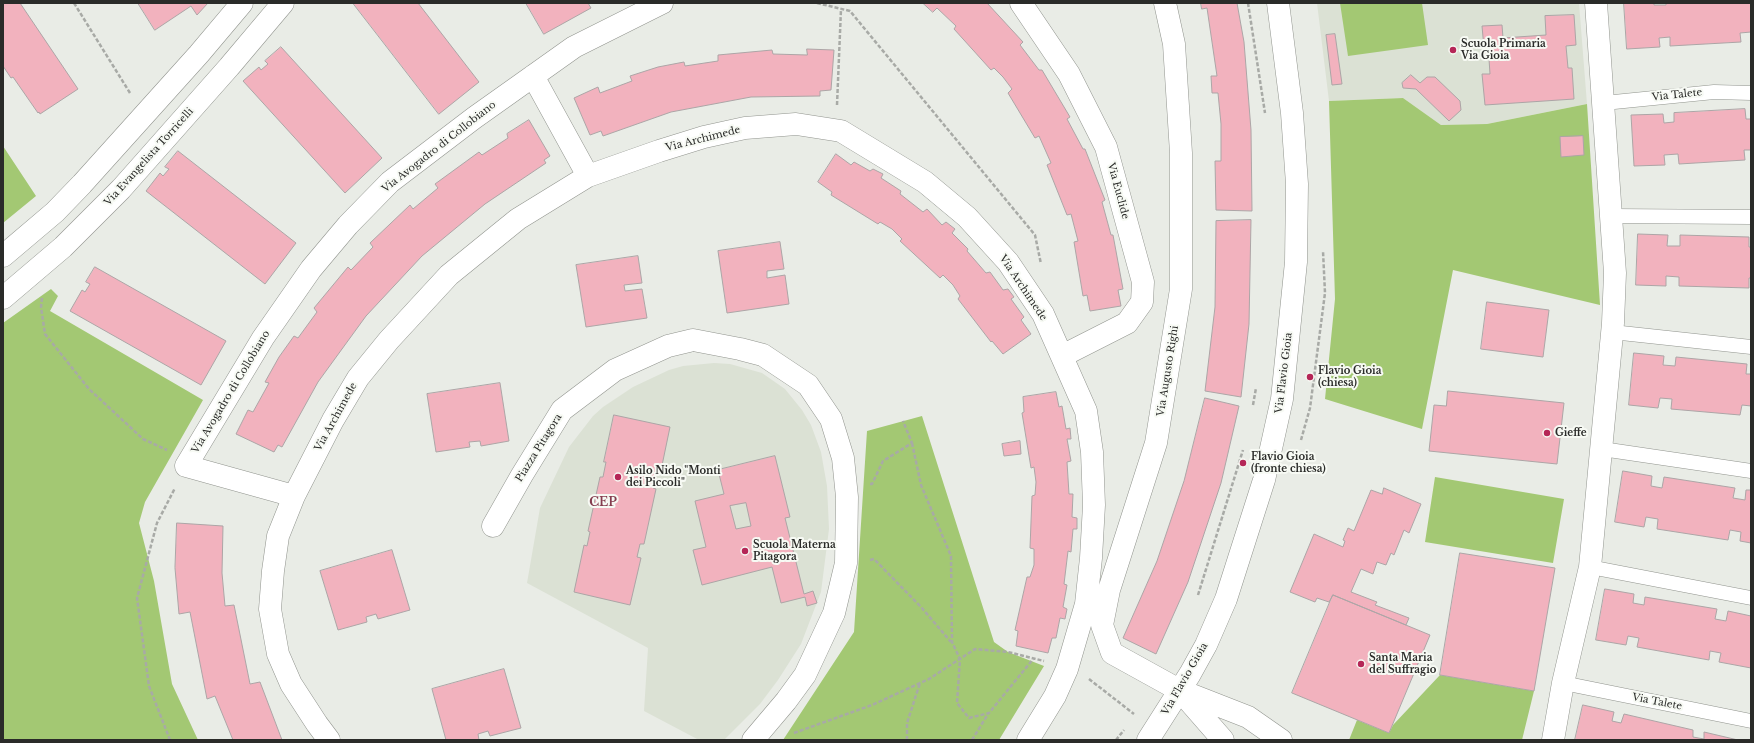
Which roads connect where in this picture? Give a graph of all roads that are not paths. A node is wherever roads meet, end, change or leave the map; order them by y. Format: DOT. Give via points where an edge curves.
graph roads {
  1 [pos="242,3"];
  2 [pos="283,3"];
  3 [pos="662,3"];
  4 [pos="1021,3"];
  5 [pos="1165,3"];
  6 [pos="1278,3"];
  7 [pos="1596,3"];
  8 [pos="533,76"];
  9 [pos="1751,93"];
  10 [pos="1604,103"];
  11 [pos="588,176"];
  12 [pos="1611,216"];
  13 [pos="1751,217"];
  14 [pos="3,256"];
  15 [pos="3,298"];
  16 [pos="1612,332"];
  17 [pos="1751,348"];
  18 [pos="1062,356"];
  19 [pos="1602,449"];
  20 [pos="1751,471"];
  21 [pos="294,496"];
  22 [pos="493,526"];
  23 [pos="1590,567"];
  24 [pos="1751,598"];
  25 [pos="1563,683"];
  26 [pos="1180,690"];
  27 [pos="1751,721"];
  28 [pos="329,740"];
  29 [pos="754,740"];
  30 [pos="1028,740"];
  31 [pos="1148,740"];
  32 [pos="1224,740"];
  33 [pos="1281,740"];
  34 [pos="1553,740"];
  1 -- 14 [label="street" via="82,184 55,212"];
  2 -- 15 [label="street, Via Evangelista Torricelli" via="121,189 87,224"];
  3 -- 8 [label="street, Via Avogadro di Collobiano" via="574,47"];
  4 -- 18 [label="street, Via Euclide" via="1069,74 1106,147 1143,282 1142,302 1127,323"];
  5 -- 26 [label="street, Via Augusto Righi" via="1174,44 1181,152 1181,289 1156,443 1109,590 1102,625 1112,653"];
  6 -- 26 [label="street, Via Flavio Gioia" via="1292,113 1297,184 1296,262 1282,399 1264,480 1226,599 1206,645"];
  7 -- 10 [label="street"];
  8 -- 11 [label="street"];
  8 -- 21 [label="street, Via Avogadro di Collobiano" via="390,182 348,225 311,269 263,338 188,463"];
  9 -- 10 [label="lane, Via Talete" via="1714,92"];
  10 -- 12 [label="street"];
  11 -- 18 [label="street, Via Archimede" via="666,148 745,128 796,124 841,131 924,182 967,217 1008,262 1043,314"];
  11 -- 21 [label="street, Via Archimede" via="518,219 449,275 389,340 358,378"];
  12 -- 13 [label="lane"];
  12 -- 16 [label="street" via="1615,273"];
  16 -- 17 [label="lane"];
  16 -- 19 [label="street"];
  18 -- 30 [label="street, Via Archimede" via="1086,411 1092,452 1094,505 1091,558 1077,673 1055,696"];
  19 -- 20 [label="lane"];
  19 -- 23 [label="street"];
  21 -- 28 [label="street, Via Archimede" via="278,536 270,609 278,654 291,684"];
  22 -- 29 [label="street, Piazza Pitagora" via="562,410 615,370 668,346 693,340 763,355 808,385 831,419 843,458 846,485 846,563 834,613 821,644 805,674"];
  23 -- 24 [label="lane"];
  23 -- 25 [label="street"];
  25 -- 27 [label="lane, Via Talete"];
  25 -- 34 [label="street"];
  26 -- 31 [label="street, Via Flavio Gioia"];
  26 -- 32 [label="street"];
  26 -- 33 [label="street, Via Augusto Righi" via="1248,717"];
}
